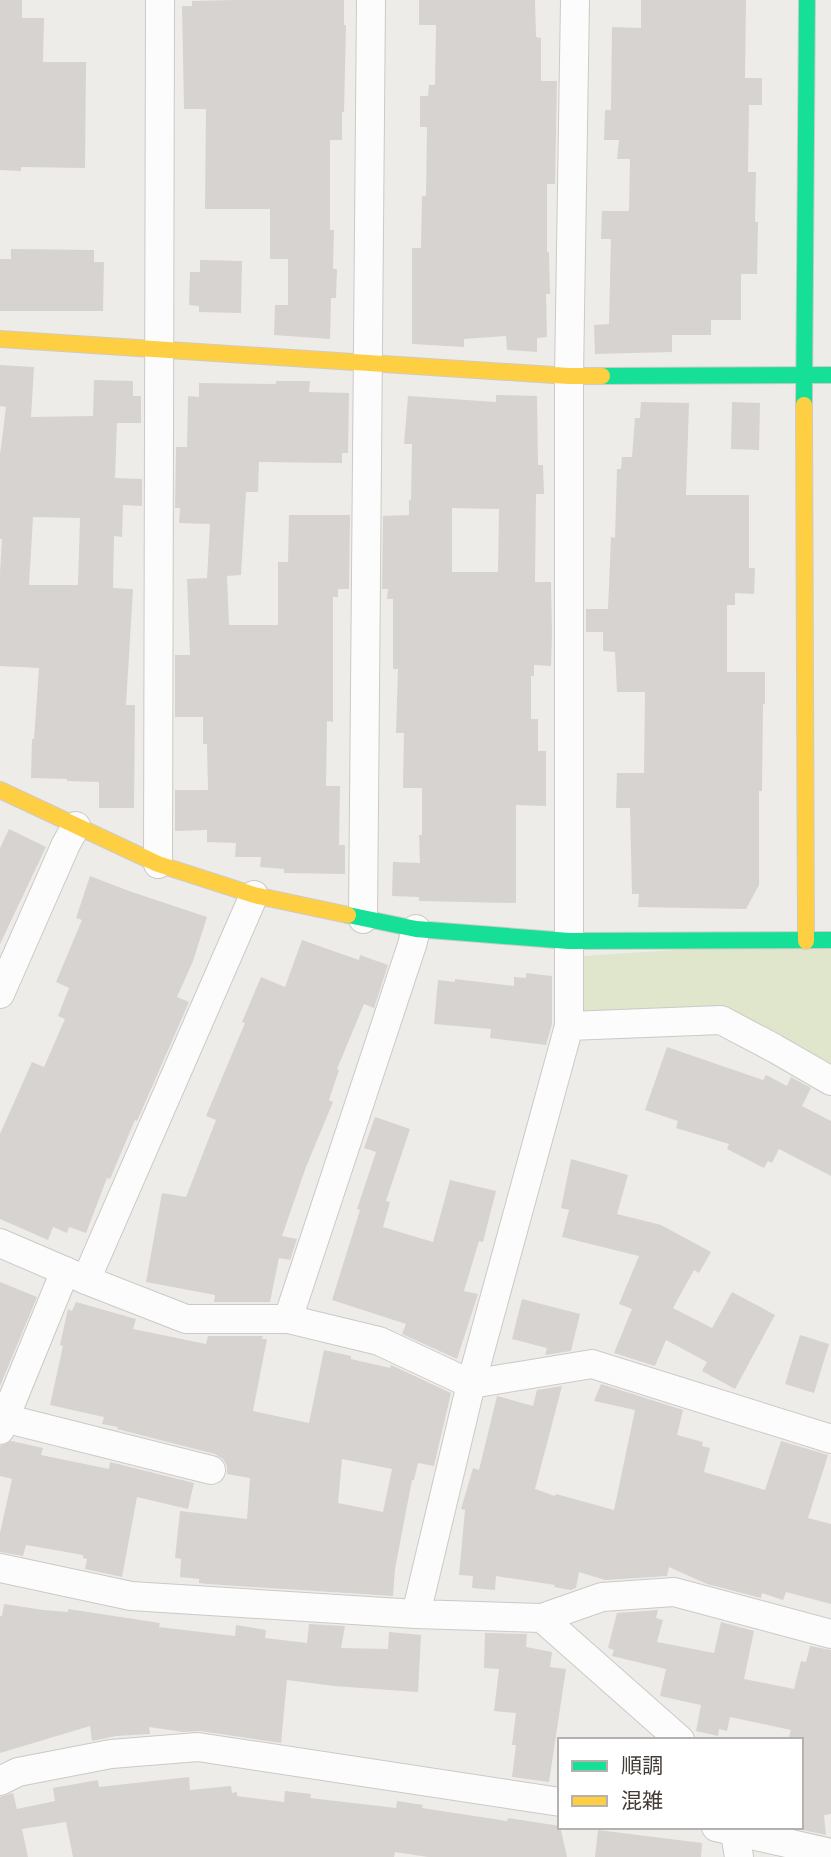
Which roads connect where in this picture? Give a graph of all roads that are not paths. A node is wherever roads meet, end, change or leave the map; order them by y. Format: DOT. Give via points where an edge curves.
graph roads {
  1 [pos="160,0"];
  2 [pos="371,0"];
  3 [pos="575,0"];
  4 [pos="807,0"];
  5 [pos="0,338"];
  6 [pos="160,349"];
  7 [pos="368,364"];
  8 [pos="804,375"];
  9 [pos="569,376"];
  10 [pos="831,376"];
  11 [pos="0,790"];
  12 [pos="76,826"];
  13 [pos="158,864"];
  14 [pos="254,895"];
  15 [pos="363,919"];
  16 [pos="416,929"];
  17 [pos="806,940"];
  18 [pos="831,940"];
  19 [pos="569,941"];
  20 [pos="0,994"];
  21 [pos="569,1026"];
  22 [pos="831,1081"];
  23 [pos="0,1243"];
  24 [pos="75,1276"];
  25 [pos="288,1319"];
  26 [pos="471,1384"];
  27 [pos="2,1422"];
  28 [pos="831,1439"];
  29 [pos="211,1470"];
  30 [pos="0,1568"];
  31 [pos="416,1614"];
  32 [pos="542,1618"];
  33 [pos="831,1634"];
  34 [pos="678,1738"];
  35 [pos="0,1781"];
  36 [pos="558,1802"];
  37 [pos="731,1835"];
  38 [pos="831,1853"];
  1 -- 6 [label="street"];
  2 -- 7 [label="street"];
  3 -- 9 [label="street"];
  4 -- 8 [label="street"];
  5 -- 6 [label="street"];
  6 -- 7 [label="street"];
  6 -- 13 [label="street"];
  7 -- 9 [label="street"];
  7 -- 15 [label="street"];
  8 -- 9 [label="street"];
  8 -- 10 [label="street"];
  8 -- 17 [label="street"];
  9 -- 19 [label="street"];
  11 -- 12 [label="street"];
  12 -- 13 [label="street"];
  12 -- 20 [label="street"];
  13 -- 14 [label="street"];
  14 -- 15 [label="street"];
  14 -- 24 [label="street"];
  15 -- 16 [label="street"];
  16 -- 19 [label="street"];
  16 -- 25 [label="street"];
  17 -- 18 [label="street"];
  17 -- 19 [label="street"];
  19 -- 21 [label="street"];
  21 -- 22 [label="street" via="721,1020"];
  21 -- 26 [label="street"];
  23 -- 24 [label="street"];
  24 -- 25 [label="street" via="186,1319"];
  24 -- 27 [label="street"];
  25 -- 26 [label="street" via="379,1340"];
  26 -- 28 [label="street" via="592,1364"];
  26 -- 31 [label="street"];
  27 -- 29 [label="street"];
  30 -- 31 [label="street" via="131,1596"];
  31 -- 32 [label="street"];
  32 -- 33 [label="street" via="602,1597 674,1592"];
  32 -- 34 [label="street"];
  35 -- 36 [label="street" via="18,1772 111,1754 198,1747"];
  37 -- 38 [label="street"];
}
